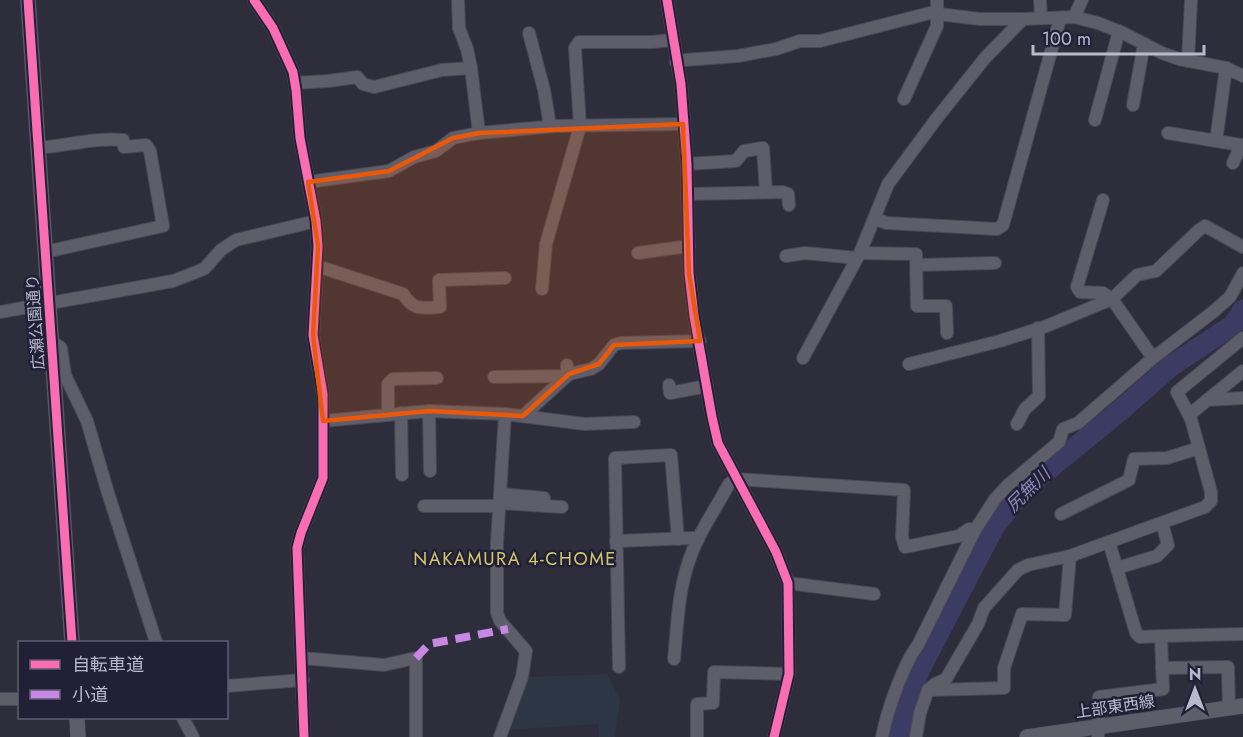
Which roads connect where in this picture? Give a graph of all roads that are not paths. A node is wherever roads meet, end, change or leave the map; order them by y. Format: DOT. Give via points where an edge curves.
graph roads {
  1 [pos="28,0"];
  2 [pos="254,0"];
  3 [pos="458,0"];
  4 [pos="667,0"];
  5 [pos="937,0"];
  6 [pos="1040,0"];
  7 [pos="1082,0"];
  8 [pos="1191,0"];
  9 [pos="937,14"];
  10 [pos="1074,17"];
  11 [pos="1041,18"];
  12 [pos="1023,19"];
  13 [pos="1060,19"];
  14 [pos="1119,31"];
  15 [pos="530,33"];
  16 [pos="672,40"];
  17 [pos="1144,44"];
  18 [pos="1188,60"];
  19 [pos="676,62"];
  20 [pos="471,68"];
  21 [pos="1226,68"];
  22 [pos="1243,76"];
  23 [pos="295,83"];
  24 [pos="904,99"];
  25 [pos="1133,105"];
  26 [pos="1095,120"];
  27 [pos="683,124"];
  28 [pos="550,126"];
  29 [pos="580,126"];
  30 [pos="479,133"];
  31 [pos="1168,133"];
  32 [pos="1216,141"];
  33 [pos="38,148"];
  34 [pos="1233,163"];
  35 [pos="687,164"];
  36 [pos="308,182"];
  37 [pos="766,192"];
  38 [pos="688,194"];
  39 [pos="1103,200"];
  40 [pos="789,205"];
  41 [pos="875,219"];
  42 [pos="316,221"];
  43 [pos="689,246"];
  44 [pos="1243,247"];
  45 [pos="45,252"];
  46 [pos="638,253"];
  47 [pos="859,255"];
  48 [pos="786,256"];
  49 [pos="995,263"];
  50 [pos="917,265"];
  51 [pos="317,266"];
  52 [pos="1243,273"];
  53 [pos="505,278"];
  54 [pos="542,289"];
  55 [pos="1112,299"];
  56 [pos="49,304"];
  57 [pos="0,312"];
  58 [pos="1038,328"];
  59 [pos="947,333"];
  60 [pos="1243,338"];
  61 [pos="51,341"];
  62 [pos="700,341"];
  63 [pos="803,358"];
  64 [pos="1153,358"];
  65 [pos="909,364"];
  66 [pos="567,371"];
  67 [pos="1243,371"];
  68 [pos="494,377"];
  69 [pos="437,378"];
  70 [pos="669,385"];
  71 [pos="707,386"];
  72 [pos="1243,398"];
  73 [pos="1207,400"];
  74 [pos="429,411"];
  75 [pos="401,413"];
  76 [pos="505,414"];
  77 [pos="388,415"];
  78 [pos="1189,415"];
  79 [pos="523,416"];
  80 [pos="323,421"];
  81 [pos="634,422"];
  82 [pos="1017,424"];
  83 [pos="1199,447"];
  84 [pos="430,471"];
  85 [pos="402,474"];
  86 [pos="736,478"];
  87 [pos="500,501"];
  88 [pos="562,503"];
  89 [pos="424,506"];
  90 [pos="1061,514"];
  91 [pos="1162,523"];
  92 [pos="975,530"];
  93 [pos="678,539"];
  94 [pos="698,540"];
  95 [pos="616,541"];
  96 [pos="1109,542"];
  97 [pos="1070,556"];
  98 [pos="1117,568"];
  99 [pos="788,583"];
  100 [pos="874,594"];
  101 [pos="1243,634"];
  102 [pos="1161,636"];
  103 [pos="72,641"];
  104 [pos="156,641"];
  105 [pos="302,658"];
  106 [pos="674,659"];
  107 [pos="619,667"];
  108 [pos="1162,668"];
  109 [pos="789,674"];
  110 [pos="303,680"];
  111 [pos="228,686"];
  112 [pos="928,690"];
  113 [pos="0,699"];
  114 [pos="18,699"];
  115 [pos="1236,707"];
  116 [pos="77,719"];
  117 [pos="184,719"];
  118 [pos="1098,731"];
  119 [pos="78,737"];
  120 [pos="193,737"];
  121 [pos="304,737"];
  122 [pos="312,737"];
  123 [pos="416,737"];
  124 [pos="500,737"];
  125 [pos="697,737"];
  126 [pos="774,737"];
  127 [pos="882,737"];
  128 [pos="916,737"];
  129 [pos="1027,737"];
  1 -- 33 [label="street, 広瀬公園通り"];
  2 -- 23 [label="street" via="273,28"];
  3 -- 20 [label="street" via="459,28"];
  4 -- 16 [label="street"];
  5 -- 9 [label="street"];
  6 -- 11 [label="street"];
  7 -- 10 [label="street"];
  8 -- 18 [label="street"];
  9 -- 12 [label="street"];
  9 -- 19 [label="street" via="820,41 800,41 738,56"];
  9 -- 24 [label="street" via="937,26"];
  10 -- 13 [label="street"];
  10 -- 14 [label="street"];
  11 -- 12 [label="street"];
  11 -- 13 [label="street"];
  12 -- 41 [label="street" via="985,58 888,184"];
  13 -- 41 [label="street" via="1003,225 997,229 887,223"];
  14 -- 17 [label="street"];
  14 -- 26 [label="street" via="1108,94"];
  15 -- 28 [label="street"];
  16 -- 19 [label="street"];
  16 -- 29 [label="street" via="579,42 575,48"];
  17 -- 18 [label="street"];
  17 -- 25 [label="street"];
  18 -- 21 [label="street"];
  19 -- 27 [label="street"];
  20 -- 23 [label="street" via="442,70 374,87 357,77"];
  20 -- 30 [label="street"];
  21 -- 22 [label="street"];
  21 -- 32 [label="street"];
  23 -- 36 [label="street"];
  27 -- 29 [label="street"];
  27 -- 35 [label="street"];
  28 -- 29 [label="street"];
  28 -- 30 [label="street"];
  29 -- 54 [label="street" via="546,244"];
  30 -- 36 [label="street" via="453,138 436,151 414,157 389,171"];
  31 -- 32 [label="street"];
  32 -- 34 [label="street" via="1241,145"];
  33 -- 45 [label="street, 広瀬公園通り"];
  33 -- 45 [label="street" via="110,139 123,140 124,147 146,145 163,226"];
  35 -- 37 [label="street" via="736,161 744,151 762,148"];
  35 -- 38 [label="street"];
  36 -- 42 [label="street"];
  37 -- 38 [label="street"];
  37 -- 40 [label="street" via="788,194"];
  38 -- 43 [label="street"];
  39 -- 55 [label="street" via="1077,287 1080,292 1103,293"];
  41 -- 47 [label="street"];
  42 -- 51 [label="street"];
  42 -- 56 [label="street" via="236,240 204,269 173,280"];
  43 -- 46 [label="street"];
  43 -- 62 [label="street" via="689,273"];
  44 -- 55 [label="street" via="1205,226 1156,271 1137,275"];
  45 -- 56 [label="street, 広瀬公園通り"];
  47 -- 48 [label="street"];
  47 -- 50 [label="street" via="916,254"];
  47 -- 63 [label="street"];
  49 -- 50 [label="street"];
  50 -- 59 [label="street" via="917,306 946,306"];
  51 -- 53 [label="street" via="403,294 409,304 421,308 440,307 439,280"];
  51 -- 80 [label="street" via="313,335 323,394"];
  52 -- 64 [label="street" via="1230,297"];
  55 -- 58 [label="street"];
  55 -- 64 [label="street"];
  56 -- 57 [label="street"];
  56 -- 61 [label="street, 広瀬公園通り"];
  58 -- 65 [label="street"];
  58 -- 82 [label="street" via="1039,396 1025,408"];
  60 -- 78 [label="street" via="1177,392"];
  61 -- 103 [label="street, 広瀬公園通り"];
  61 -- 104 [label="street" via="61,348 65,375 87,421"];
  62 -- 66 [label="street" via="621,343 614,345 591,369 569,374"];
  62 -- 71 [label="street"];
  64 -- 92 [label="street" via="1078,423 1063,429 1059,442 1008,485"];
  66 -- 68 [label="street"];
  66 -- 79 [label="street"];
  67 -- 73 [label="street"];
  69 -- 77 [label="street" via="393,379 388,384"];
  70 -- 71 [label="street" via="670,393"];
  71 -- 86 [label="street" via="718,443"];
  72 -- 73 [label="street"];
  73 -- 78 [label="street"];
  74 -- 75 [label="street"];
  74 -- 76 [label="street"];
  74 -- 84 [label="street"];
  75 -- 77 [label="street"];
  75 -- 85 [label="street"];
  76 -- 79 [label="street"];
  76 -- 87 [label="street"];
  77 -- 80 [label="street"];
  78 -- 83 [label="street"];
  79 -- 81 [label="street" via="585,424"];
  80 -- 105 [label="street" via="323,478 297,548"];
  83 -- 90 [label="street" via="1167,458 1134,459 1129,480"];
  83 -- 91 [label="street" via="1211,501 1205,507"];
  86 -- 92 [label="street" via="904,490 905,547"];
  86 -- 94 [label="street"];
  86 -- 99 [label="street" via="776,552"];
  87 -- 88 [label="street"];
  87 -- 89 [label="street"];
  87 -- 124 [label="street" via="497,613 526,651 522,677"];
  91 -- 96 [label="street"];
  91 -- 98 [label="street" via="1168,545 1157,556"];
  92 -- 127 [label="street" via="909,657"];
  93 -- 94 [label="street"];
  93 -- 95 [label="street"];
  93 -- 95 [label="street" via="671,455 615,458"];
  94 -- 106 [label="street" via="687,567"];
  95 -- 107 [label="street"];
  96 -- 97 [label="street"];
  96 -- 98 [label="street"];
  97 -- 112 [label="street" via="1018,570 984,608 946,679"];
  97 -- 112 [label="street" via="1065,615 1022,615 1004,668 1004,688"];
  98 -- 102 [label="street" via="1136,633 1140,637"];
  99 -- 100 [label="street"];
  99 -- 109 [label="street"];
  101 -- 102 [label="street"];
  102 -- 108 [label="street"];
  105 -- 110 [label="street"];
  105 -- 123 [label="street" via="384,665 416,658"];
  108 -- 115 [label="street" via="1228,667"];
  108 -- 118 [label="street" via="1163,689 1099,697"];
  109 -- 125 [label="street" via="714,672 713,704 697,704"];
  109 -- 126 [label="street"];
  110 -- 111 [label="street"];
  110 -- 121 [label="street"];
  112 -- 128 [label="street"];
  113 -- 114 [label="street"];
  115 -- 118 [label="street, 上部東西線"];
  116 -- 119 [label="street"];
  117 -- 120 [label="street"];
  118 -- 129 [label="street, 上部東西線"];
  121 -- 122 [label="street"];
}
